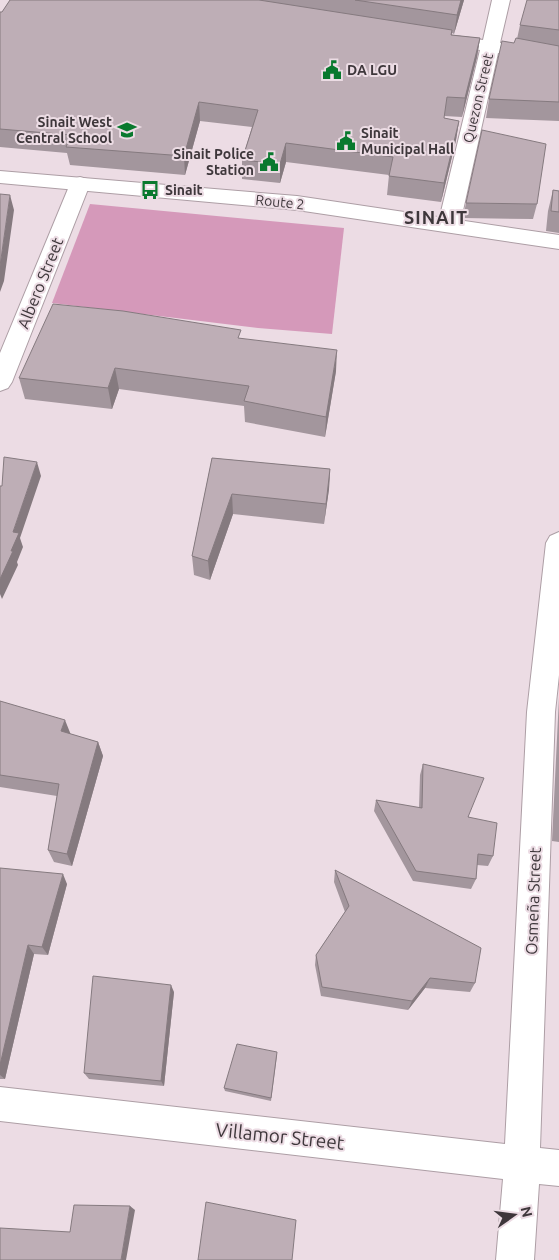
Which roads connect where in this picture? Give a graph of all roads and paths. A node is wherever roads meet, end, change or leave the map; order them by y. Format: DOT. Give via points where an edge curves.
graph roads {
  1 [pos="501,0"];
  2 [pos="423,36"];
  3 [pos="490,46"];
  4 [pos="559,57"];
  5 [pos="0,177"];
  6 [pos="80,184"];
  7 [pos="449,224"];
  8 [pos="559,242"];
  9 [pos="0,382"];
  10 [pos="559,543"];
  11 [pos="550,713"];
  12 [pos="0,1104"];
  13 [pos="522,1163"];
  14 [pos="559,1168"];
  15 [pos="515,1260"];
  1 -- 3 [label="main road, Quezon Street"];
  2 -- 3 [label="main road"];
  3 -- 4 [label="main road"];
  3 -- 7 [label="main road, Quezon Street"];
  5 -- 6 [label="main road, Route 2"];
  6 -- 7 [label="main road, Route 2" via="297,203"];
  6 -- 9 [label="main road, Albero Street"];
  7 -- 8 [label="main road, Route 2"];
  10 -- 11 [label="main road, Osmeña Street"];
  11 -- 13 [label="main road, Osmeña Street"];
  12 -- 13 [label="main road, Villamor Street"];
  13 -- 14 [label="main road, Villamor Street"];
  13 -- 15 [label="main road, Osmeña Street"];
}
